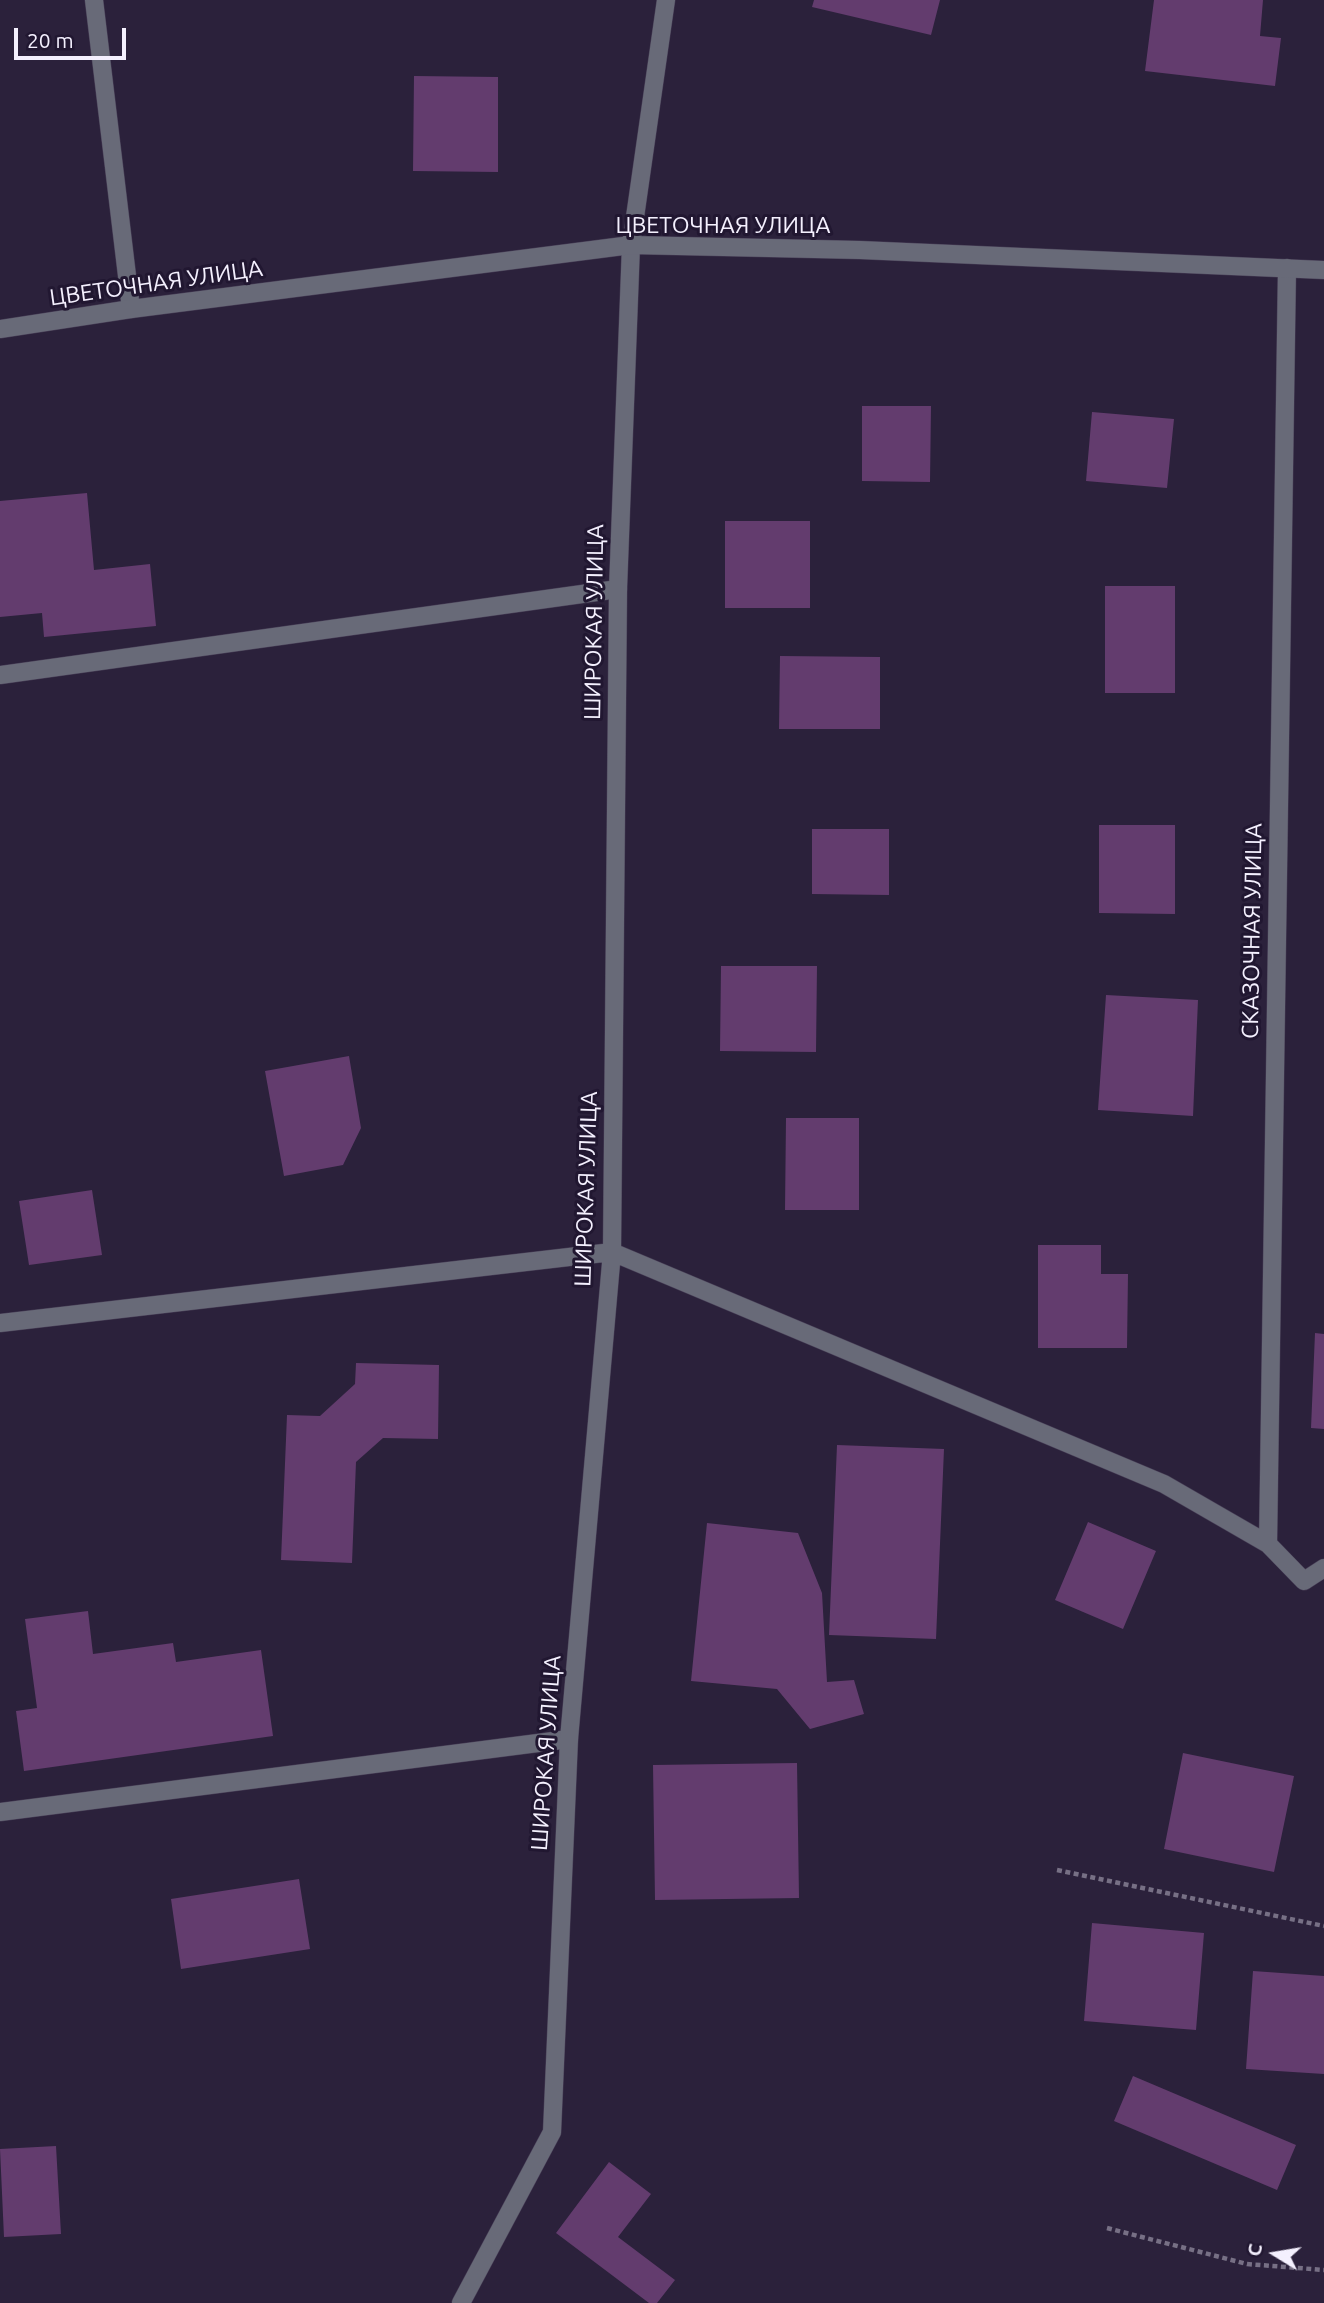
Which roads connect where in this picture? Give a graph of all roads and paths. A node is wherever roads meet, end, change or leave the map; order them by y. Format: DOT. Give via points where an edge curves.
graph roads {
  1 [pos="94,0"];
  2 [pos="666,0"];
  3 [pos="631,245"];
  4 [pos="1287,268"];
  5 [pos="1324,270"];
  6 [pos="131,309"];
  7 [pos="0,330"];
  8 [pos="618,589"];
  9 [pos="0,675"];
  10 [pos="612,1252"];
  11 [pos="0,1323"];
  12 [pos="1268,1544"];
  13 [pos="1324,1568"];
  14 [pos="569,1739"];
  15 [pos="0,1812"];
  16 [pos="1057,1870"];
  17 [pos="1324,1927"];
  18 [pos="1107,2228"];
  19 [pos="1324,2270"];
  20 [pos="461,2303"];
  1 -- 6 [label="street"];
  2 -- 3 [label="street, ШИРОКАЯ УЛИЦА"];
  3 -- 4 [label="street, ЦВЕТОЧНАЯ УЛИЦА"];
  3 -- 6 [label="street, ЦВЕТОЧНАЯ УЛИЦА"];
  3 -- 8 [label="street, ШИРОКАЯ УЛИЦА"];
  4 -- 5 [label="street, ЦВЕТОЧНАЯ УЛИЦА"];
  4 -- 12 [label="street, СКАЗОЧНАЯ УЛИЦА"];
  6 -- 7 [label="street, ЦВЕТОЧНАЯ УЛИЦА"];
  8 -- 9 [label="street"];
  8 -- 10 [label="street, ШИРОКАЯ УЛИЦА"];
  10 -- 11 [label="street"];
  10 -- 12 [label="street" via="1164,1484"];
  10 -- 14 [label="street, ШИРОКАЯ УЛИЦА"];
  12 -- 13 [label="street" via="1304,1581"];
  14 -- 15 [label="street"];
  14 -- 20 [label="street, ШИРОКАЯ УЛИЦА" via="552,2132"];
  16 -- 17 [label="path"];
  18 -- 19 [label="path" via="1247,2264"];
}
